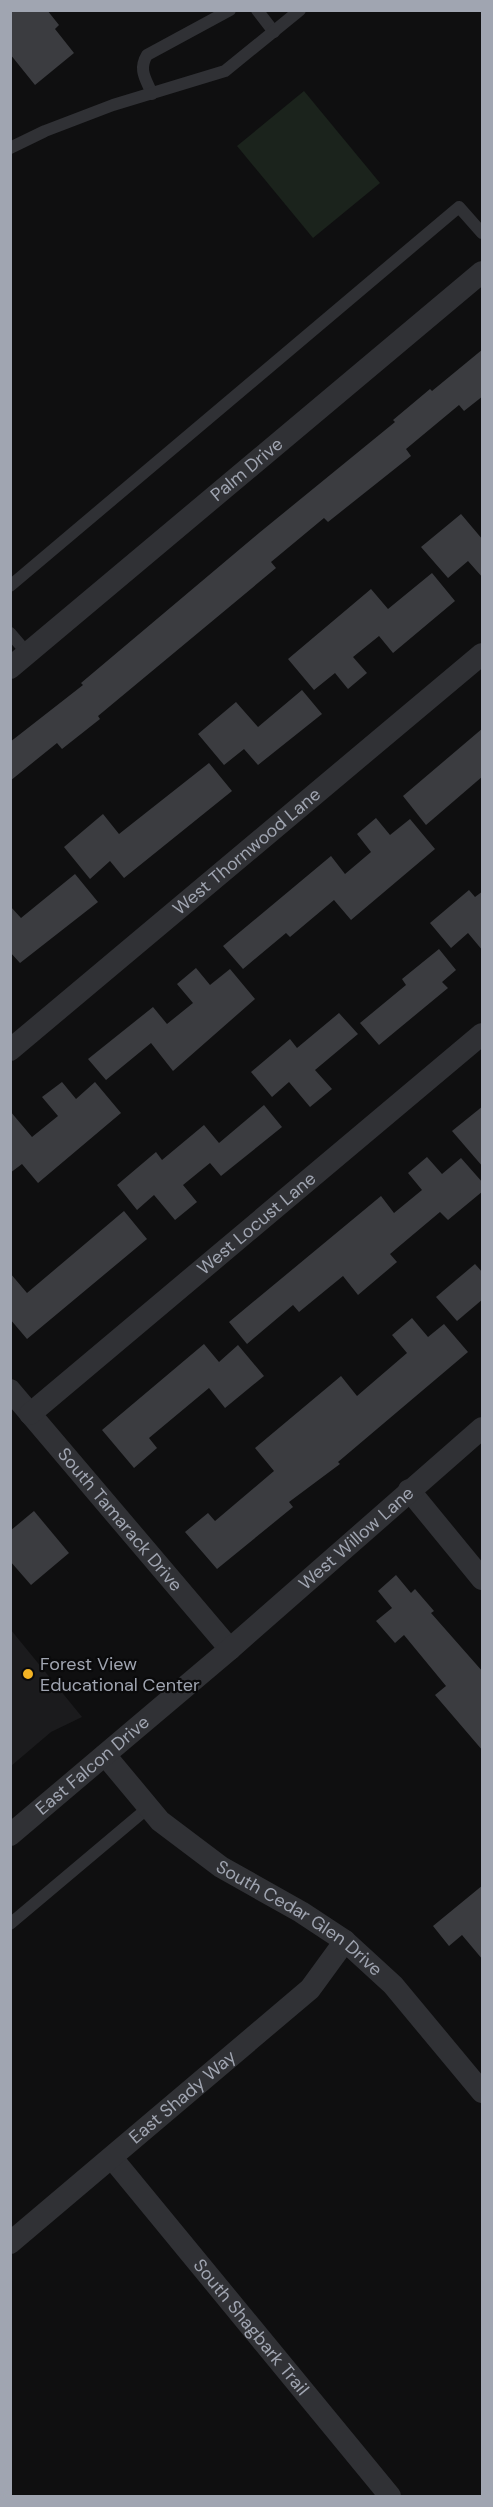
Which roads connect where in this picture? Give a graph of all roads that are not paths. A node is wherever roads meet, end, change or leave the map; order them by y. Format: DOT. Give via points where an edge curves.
graph roads {
  1 [pos="230,10"];
  2 [pos="257,10"];
  3 [pos="300,10"];
  4 [pos="274,32"];
  5 [pos="152,94"];
  6 [pos="10,148"];
  7 [pos="483,233"];
  8 [pos="483,272"];
  9 [pos="10,586"];
  10 [pos="10,633"];
  11 [pos="483,654"];
  12 [pos="19,661"];
  13 [pos="483,1034"];
  14 [pos="14,1038"];
  15 [pos="10,1390"];
  16 [pos="30,1414"];
  17 [pos="483,1428"];
  18 [pos="409,1490"];
  19 [pos="483,1579"];
  20 [pos="230,1649"];
  21 [pos="105,1755"];
  22 [pos="149,1807"];
  23 [pos="10,1835"];
  24 [pos="10,1924"];
  25 [pos="345,1941"];
  26 [pos="483,2092"];
  27 [pos="112,2157"];
  28 [pos="10,2243"];
  29 [pos="390,2496"];
  1 -- 5 [label="lane" via="147,55 142,71"];
  2 -- 4 [label="lane"];
  3 -- 4 [label="lane"];
  4 -- 5 [label="lane" via="225,71"];
  5 -- 6 [label="lane" via="45,131"];
  7 -- 9 [label="lane" via="459,207"];
  8 -- 12 [label="street, Palm Drive"];
  10 -- 12 [label="lane"];
  11 -- 14 [label="street, West Thornwood Lane"];
  13 -- 16 [label="street, West Locust Lane"];
  15 -- 16 [label="street, South Tamarack Drive"];
  16 -- 20 [label="street, South Tamarack Drive"];
  17 -- 18 [label="street, West Willow Lane"];
  18 -- 19 [label="street"];
  18 -- 20 [label="street, West Willow Lane"];
  20 -- 21 [label="street, East Falcon Drive"];
  21 -- 22 [label="street, South Cedar Glen Drive"];
  21 -- 23 [label="street, East Falcon Drive"];
  22 -- 24 [label="lane"];
  22 -- 25 [label="street, South Cedar Glen Drive" via="160,1821 220,1867"];
  25 -- 26 [label="street, South Cedar Glen Drive" via="393,1985"];
  25 -- 27 [label="street, East Shady Way" via="310,1989"];
  27 -- 28 [label="street, East Shady Way"];
  27 -- 29 [label="street, South Shagbark Trail"];
}
